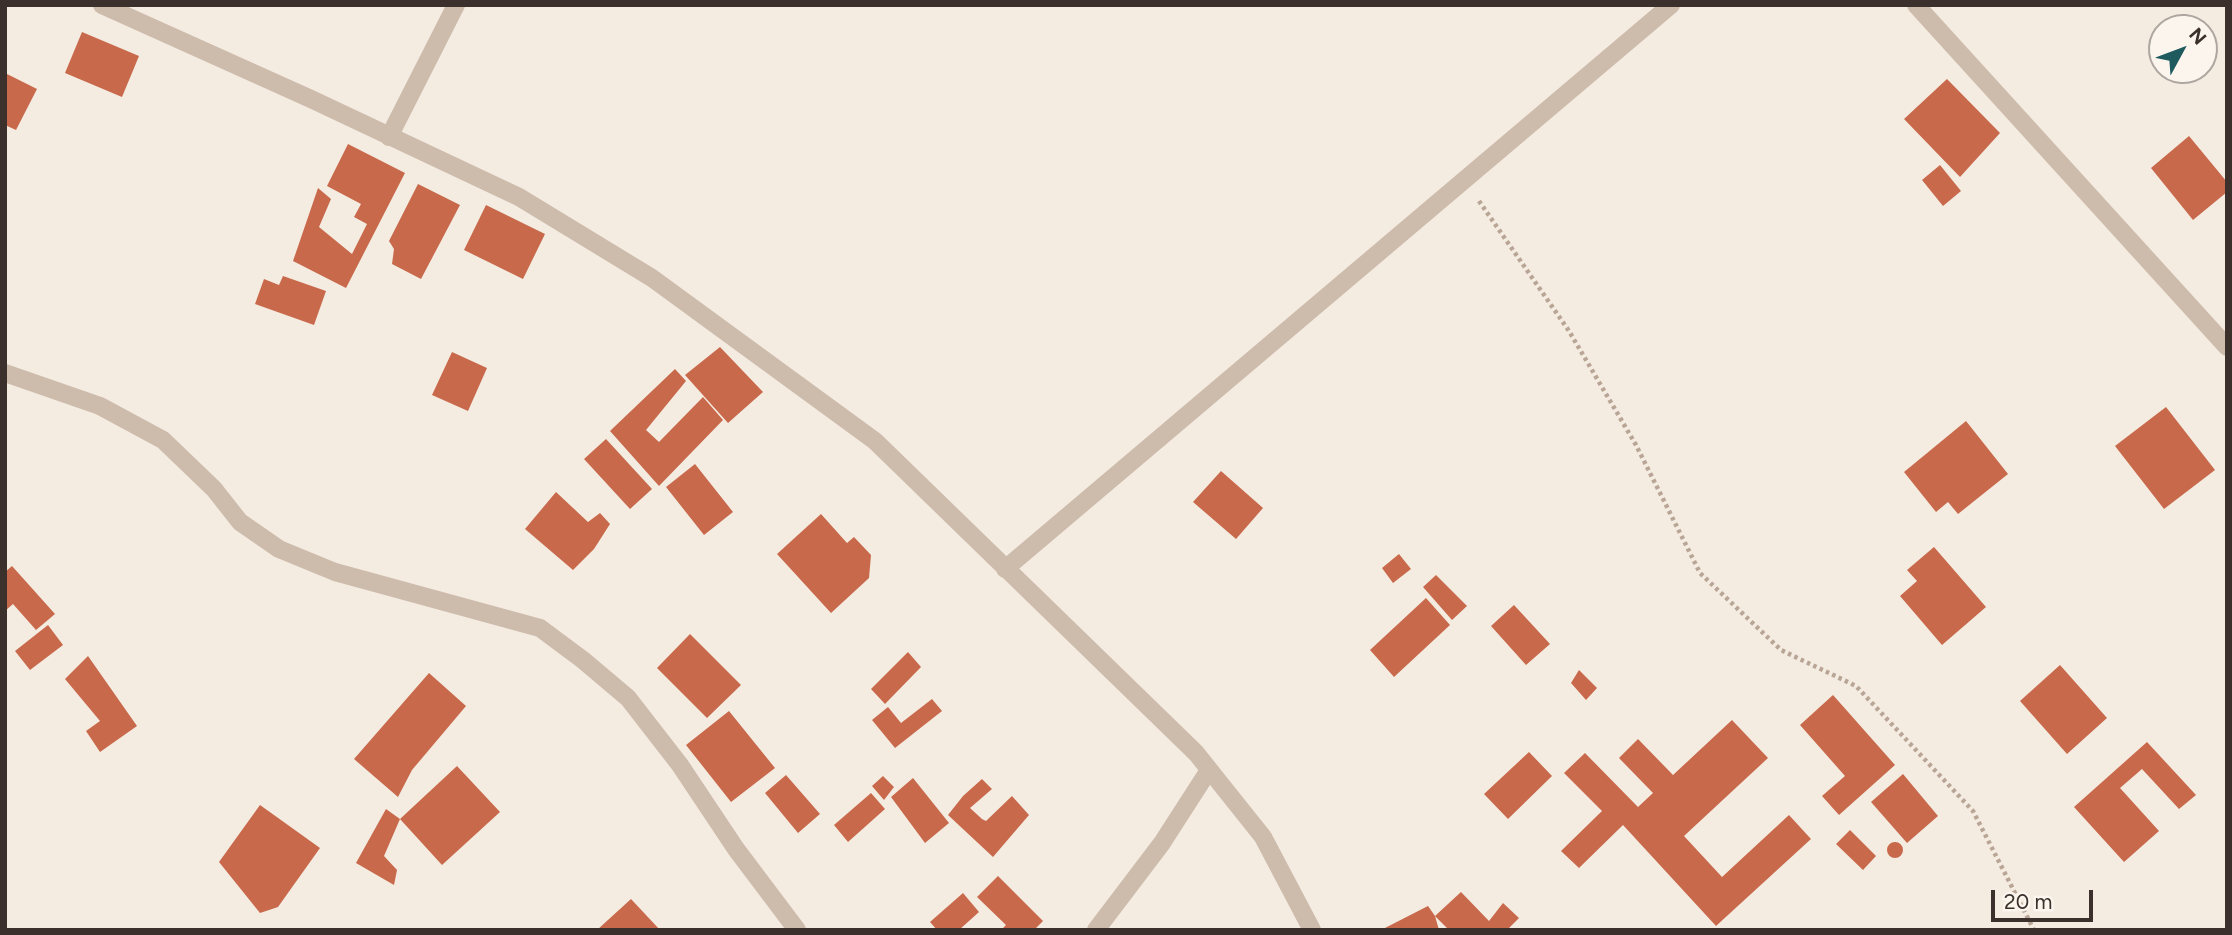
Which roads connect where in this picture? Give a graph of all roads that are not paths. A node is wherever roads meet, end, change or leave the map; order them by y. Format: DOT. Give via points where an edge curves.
graph roads {
  1 [pos="102,5"];
  2 [pos="456,5"];
  3 [pos="1671,5"];
  4 [pos="1916,5"];
  5 [pos="389,136"];
  6 [pos="2227,347"];
  7 [pos="5,373"];
  8 [pos="1005,569"];
  9 [pos="1209,769"];
  10 [pos="797,930"];
  11 [pos="1096,930"];
  12 [pos="1312,930"];
  1 -- 5 [label="street"];
  2 -- 5 [label="street"];
  3 -- 8 [label="street"];
  4 -- 6 [label="street"];
  5 -- 8 [label="street" via="519,197 652,278 875,441"];
  7 -- 10 [label="street" via="100,406 163,440 214,489 240,522 279,549 335,572 540,628 628,698"];
  8 -- 9 [label="street"];
  9 -- 11 [label="street" via="1162,843"];
  9 -- 12 [label="street" via="1264,837"];
}
